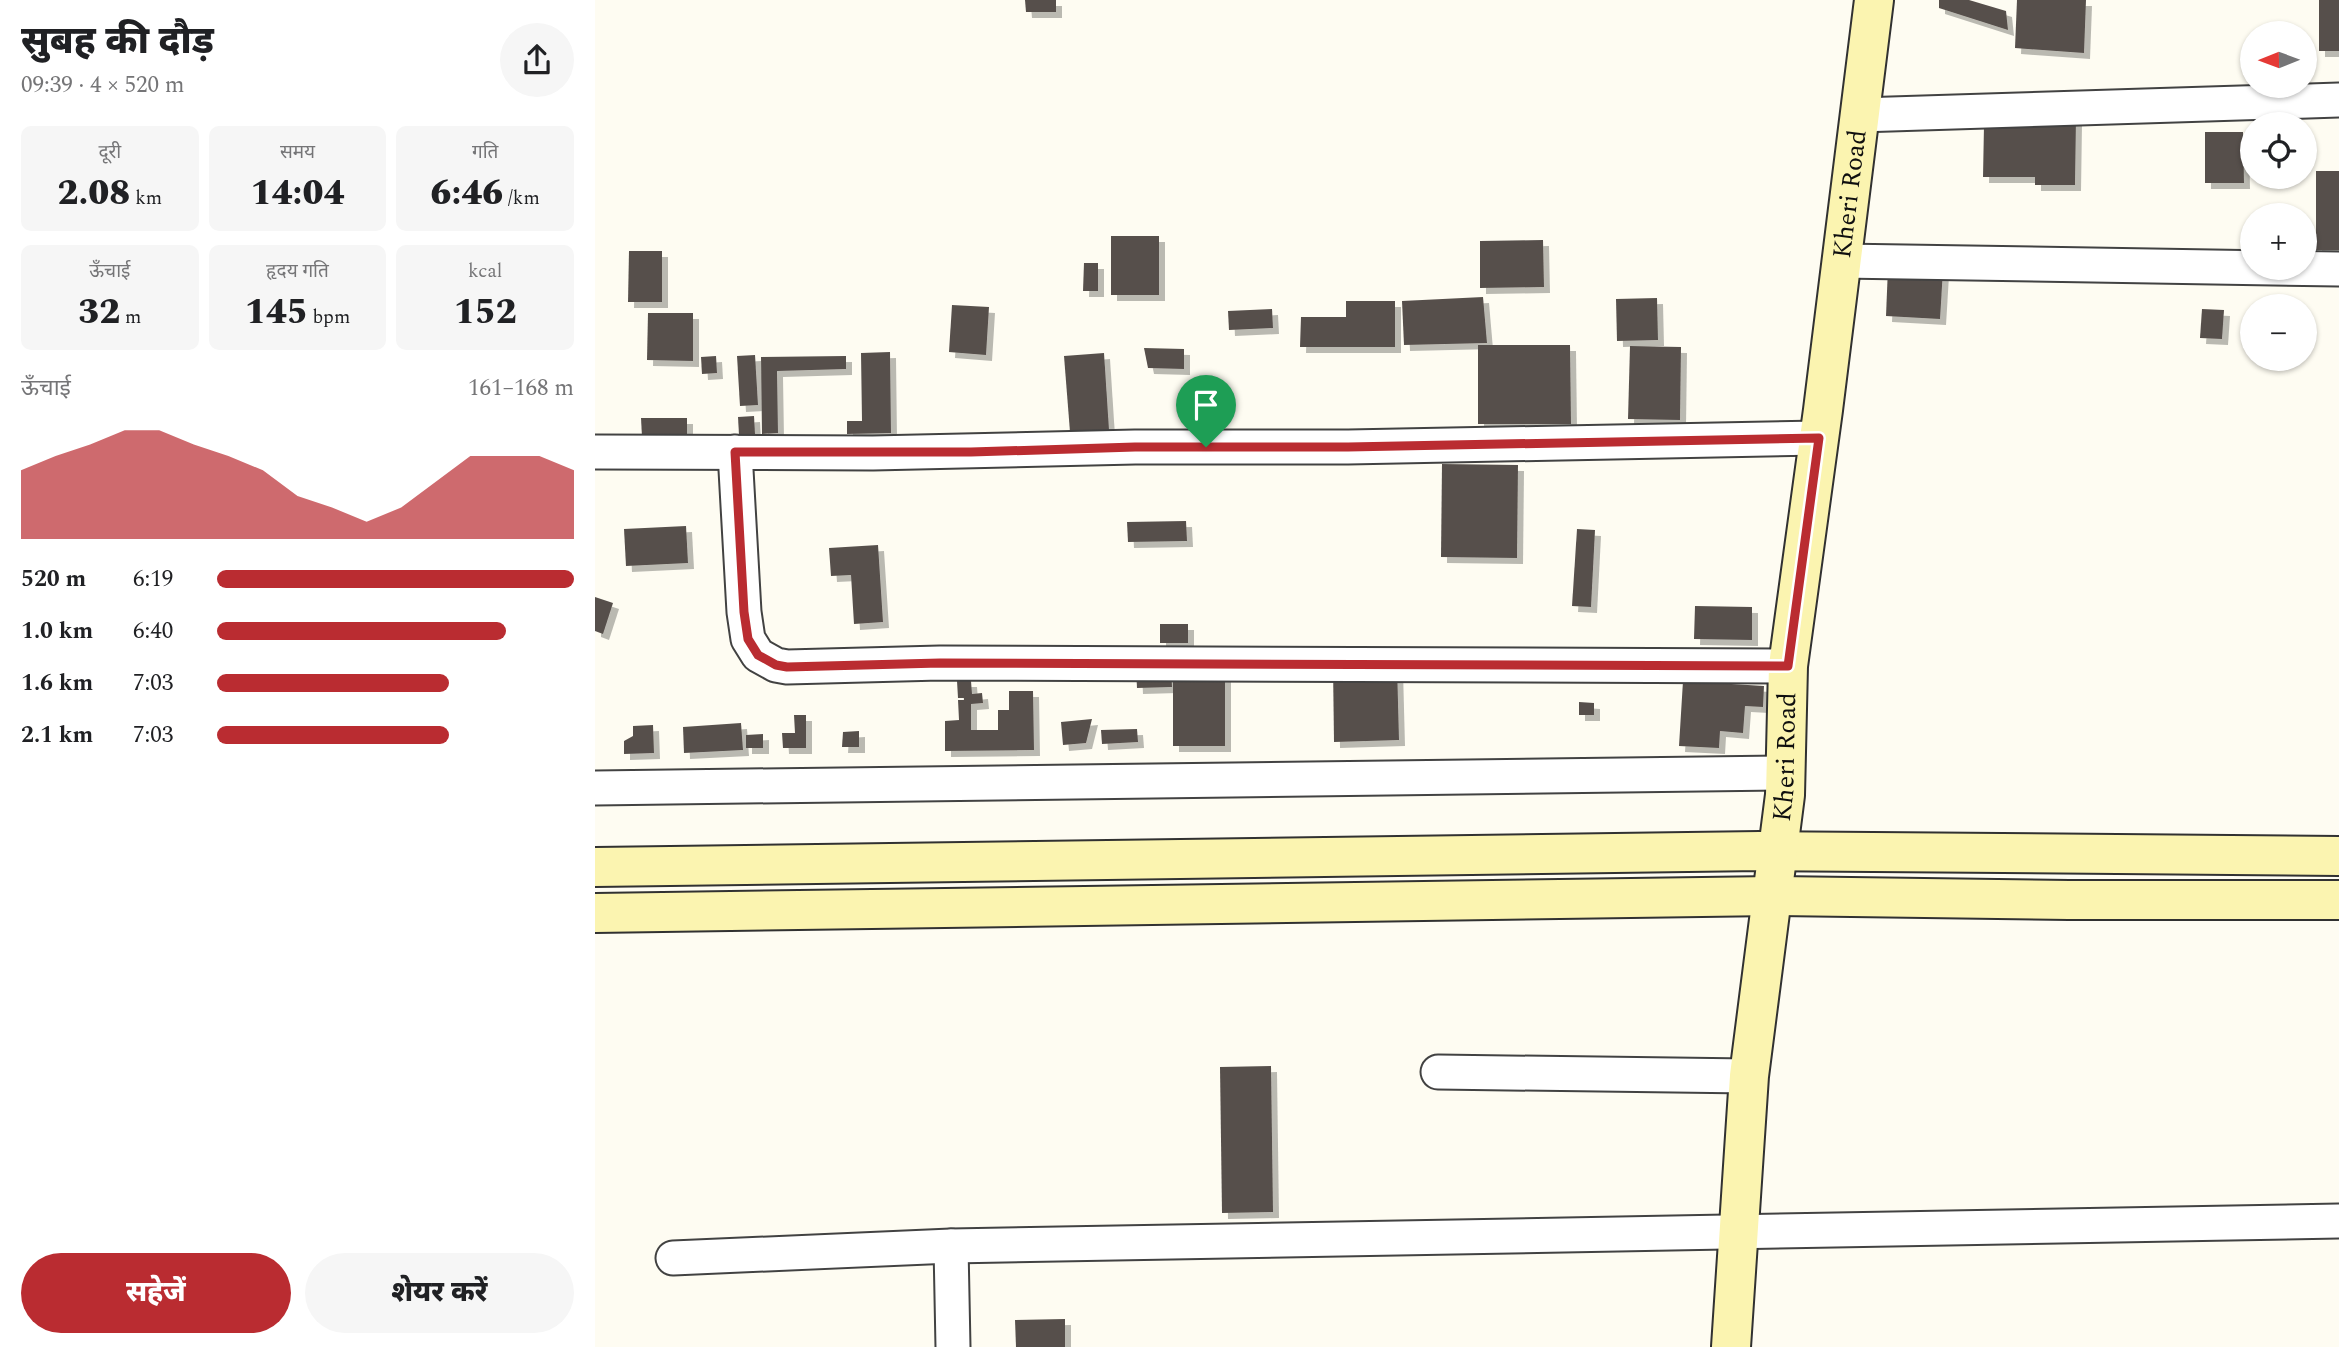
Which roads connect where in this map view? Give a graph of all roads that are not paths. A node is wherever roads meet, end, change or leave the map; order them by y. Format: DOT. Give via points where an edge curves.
graph roads {
  1 [pos="1874,0"];
  2 [pos="2339,100"];
  3 [pos="1859,115"];
  4 [pos="1841,261"];
  5 [pos="2339,269"];
  6 [pos="1819,438"];
  7 [pos="595,452"];
  8 [pos="735,452"];
  9 [pos="1788,666"];
  10 [pos="1785,773"];
  11 [pos="595,788"];
  12 [pos="1778,851"];
  13 [pos="2339,856"];
  14 [pos="595,867"];
  15 [pos="1773,896"];
  16 [pos="2339,900"];
  17 [pos="595,913"];
  18 [pos="1438,1072"];
  19 [pos="1749,1076"];
  20 [pos="2339,1221"];
  21 [pos="1740,1233"];
  22 [pos="951,1246"];
  23 [pos="673,1258"];
  24 [pos="953,1347"];
  25 [pos="1731,1347"];
  1 -- 3 [label="street, Kheri Road"];
  2 -- 3 [label="street"];
  3 -- 4 [label="street, Kheri Road"];
  4 -- 5 [label="street"];
  4 -- 6 [label="street, Kheri Road"];
  6 -- 8 [label="street"];
  6 -- 9 [label="street, Kheri Road"];
  7 -- 8 [label="street"];
  8 -- 9 [label="street" via="748,639 758,655 776,665"];
  9 -- 10 [label="street, Kheri Road"];
  10 -- 11 [label="street"];
  10 -- 12 [label="street, Kheri Road"];
  12 -- 13 [label="street"];
  12 -- 14 [label="street"];
  12 -- 15 [label="street, Kheri Road"];
  15 -- 16 [label="street"];
  15 -- 17 [label="street"];
  15 -- 19 [label="street, Kheri Road"];
  18 -- 19 [label="street"];
  19 -- 21 [label="street, Kheri Road"];
  20 -- 21 [label="street"];
  21 -- 22 [label="street"];
  21 -- 25 [label="street, Kheri Road"];
  22 -- 23 [label="street"];
  22 -- 24 [label="street"];
}
